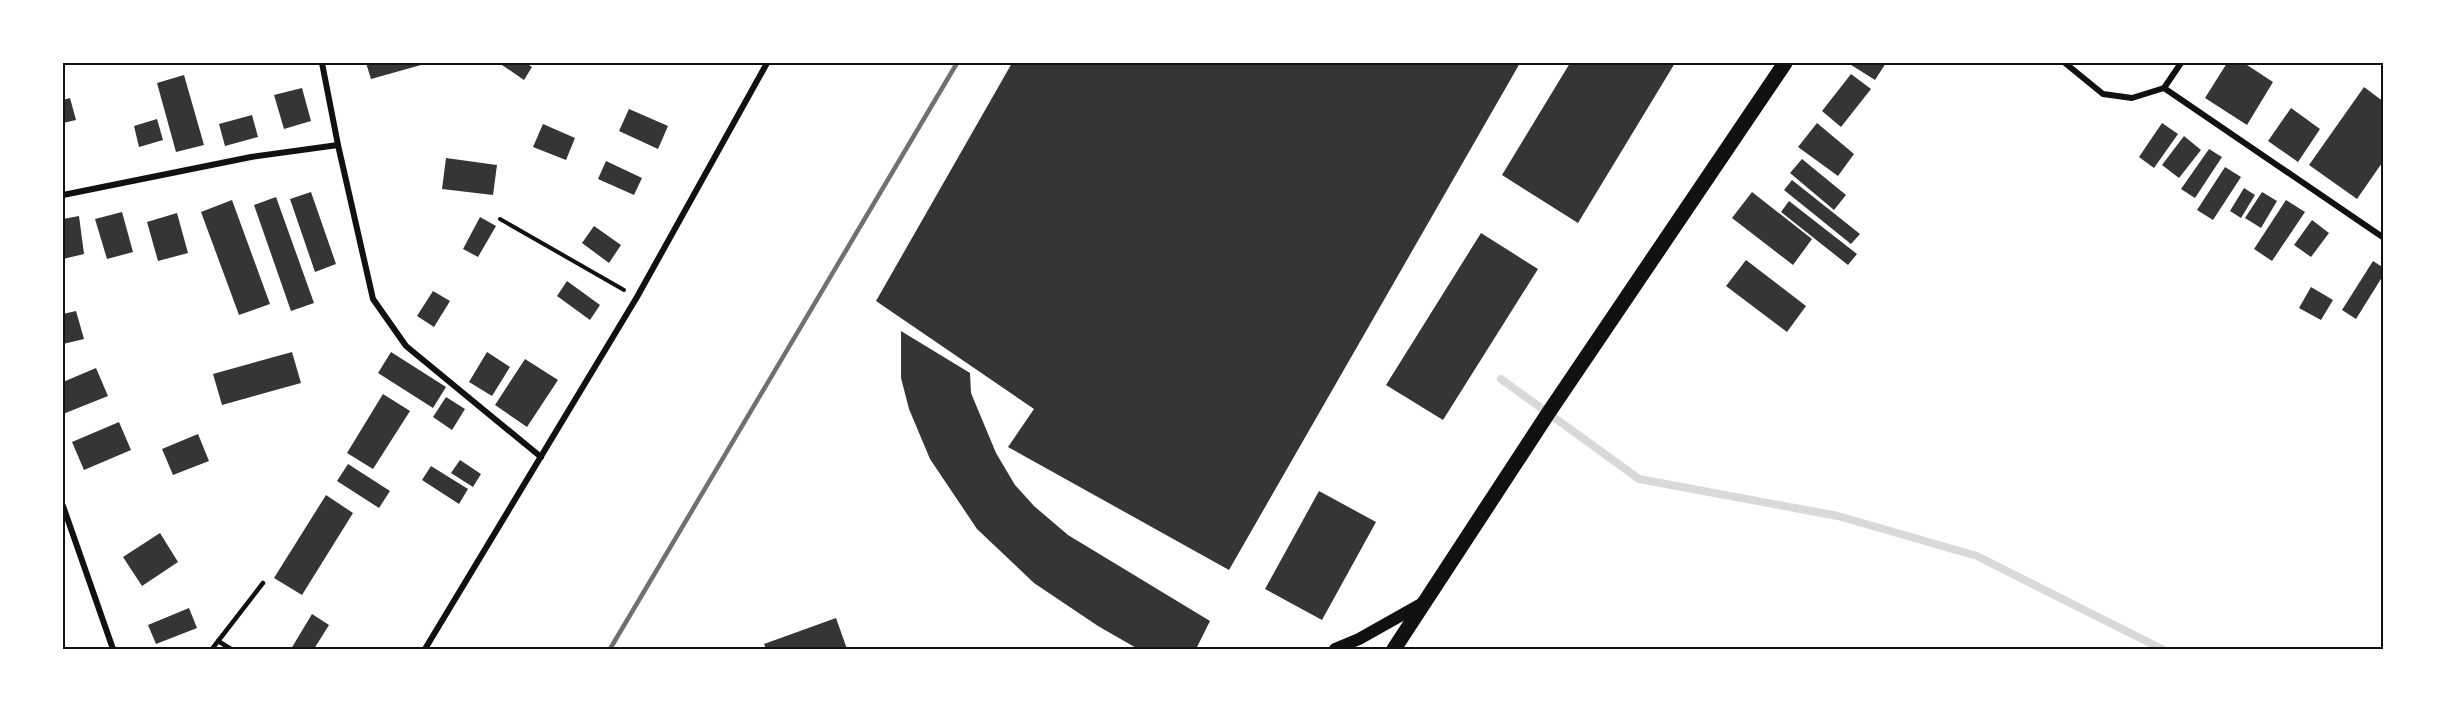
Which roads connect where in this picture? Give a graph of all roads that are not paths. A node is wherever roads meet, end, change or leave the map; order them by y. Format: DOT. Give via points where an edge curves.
graph roads {
  1 [pos="322,63"];
  2 [pos="767,63"];
  3 [pos="1785,63"];
  4 [pos="2065,63"];
  5 [pos="2181,63"];
  6 [pos="2164,88"];
  7 [pos="338,144"];
  8 [pos="63,195"];
  9 [pos="2384,238"];
  10 [pos="541,457"];
  11 [pos="63,506"];
  12 [pos="263,583"];
  13 [pos="1427,601"];
  14 [pos="218,642"];
  15 [pos="113,649"];
  16 [pos="212,649"];
  17 [pos="231,649"];
  18 [pos="425,649"];
  19 [pos="1335,649"];
  20 [pos="1394,649"];
  1 -- 7 [label="street"];
  2 -- 10 [label="street" via="637,297"];
  3 -- 13 [label="main road"];
  4 -- 6 [label="street" via="2103,94 2132,98"];
  5 -- 6 [label="street"];
  6 -- 9 [label="street"];
  7 -- 8 [label="street" via="251,157"];
  7 -- 10 [label="street" via="373,299 406,346"];
  10 -- 18 [label="street"];
  11 -- 15 [label="street"];
  12 -- 14 [label="lane"];
  13 -- 19 [label="main road"];
  13 -- 20 [label="main road"];
  14 -- 16 [label="lane"];
  14 -- 17 [label="lane"];
}
